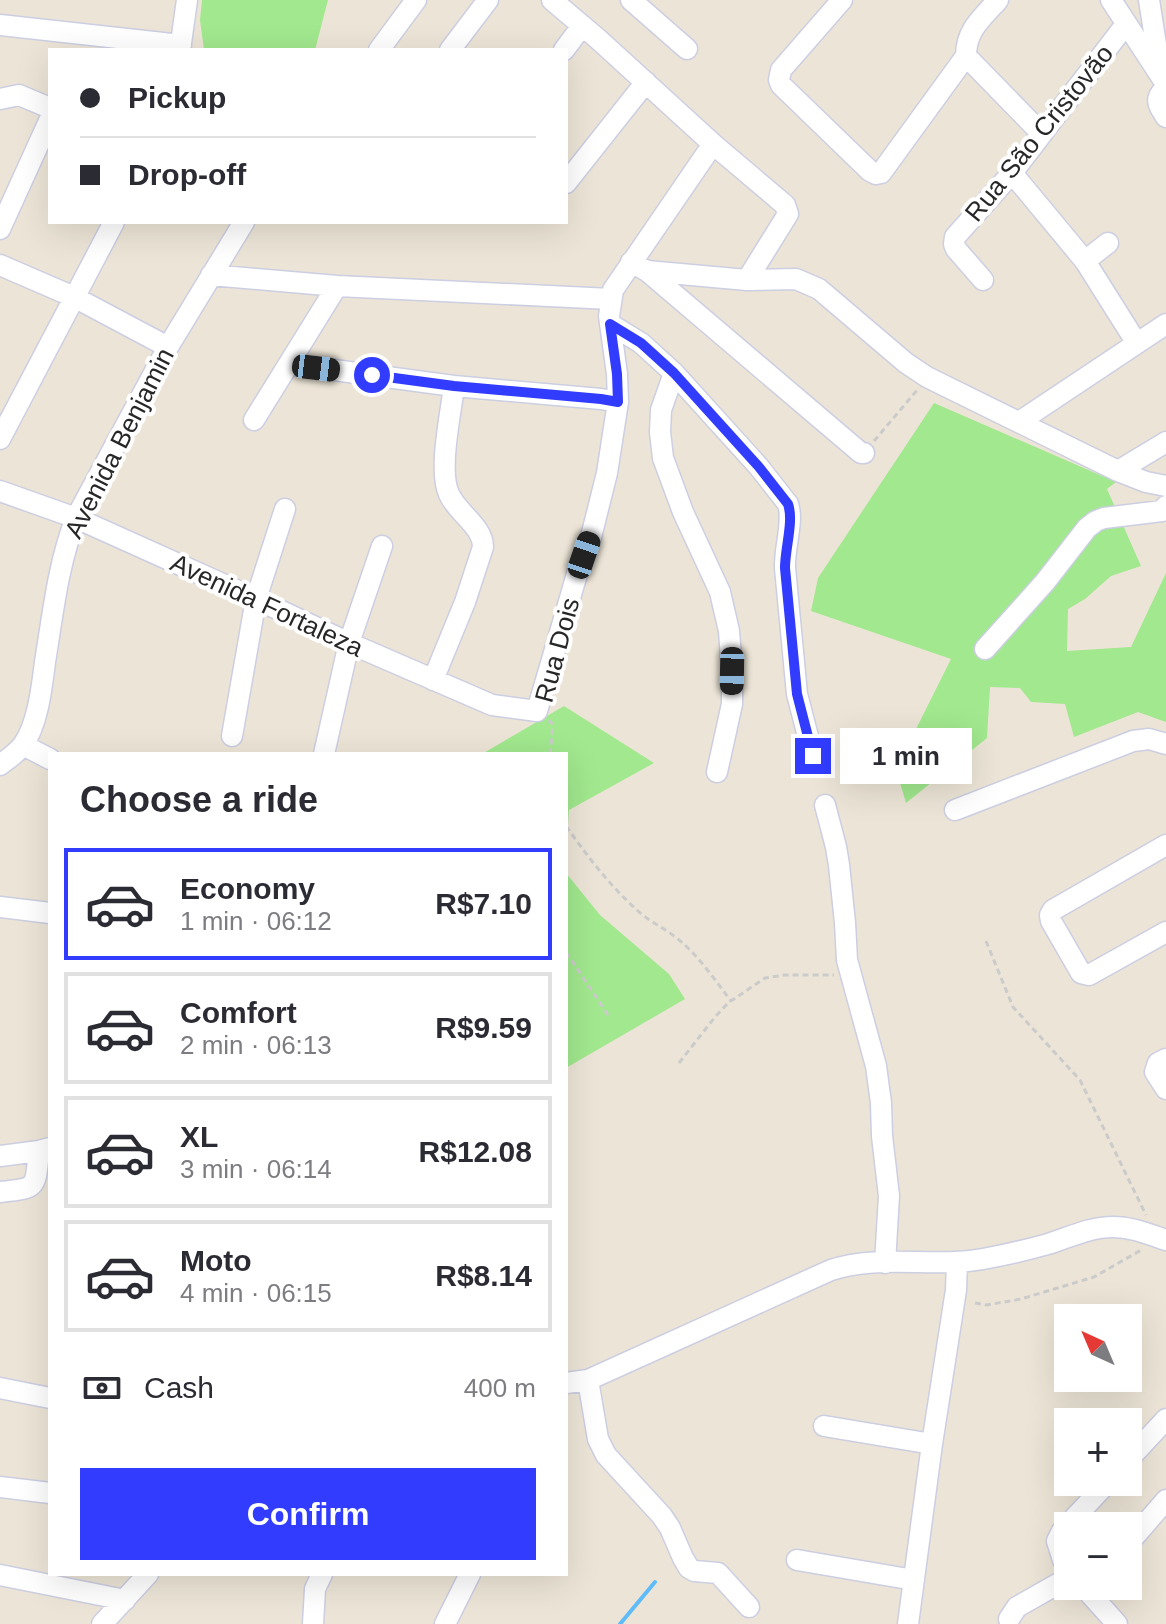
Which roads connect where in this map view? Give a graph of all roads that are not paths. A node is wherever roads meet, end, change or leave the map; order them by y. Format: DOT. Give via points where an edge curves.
graph roads {
  1 [pos="187,0"];
  2 [pos="416,0"];
  3 [pos="488,0"];
  4 [pos="552,0"];
  5 [pos="631,0"];
  6 [pos="842,0"];
  7 [pos="998,0"];
  8 [pos="1111,0"];
  9 [pos="1149,0"];
  10 [pos="1126,24"];
  11 [pos="0,25"];
  12 [pos="582,26"];
  13 [pos="181,48"];
  14 [pos="380,48"];
  15 [pos="452,48"];
  16 [pos="566,48"];
  17 [pos="687,49"];
  18 [pos="966,56"];
  19 [pos="646,82"];
  20 [pos="1165,83"];
  21 [pos="0,99"];
  22 [pos="48,107"];
  23 [pos="1166,117"];
  24 [pos="48,123"];
  25 [pos="1042,134"];
  26 [pos="713,144"];
  27 [pos="1012,173"];
  28 [pos="568,180"];
  29 [pos="113,224"];
  30 [pos="243,224"];
  31 [pos="0,229"];
  32 [pos="1108,243"];
  33 [pos="1085,261"];
  34 [pos="0,265"];
  35 [pos="639,267"];
  36 [pos="211,275"];
  37 [pos="747,280"];
  38 [pos="983,280"];
  39 [pos="337,286"];
  40 [pos="74,297"];
  41 [pos="611,299"];
  42 [pos="610,324"];
  43 [pos="1166,324"];
  44 [pos="1136,342"];
  45 [pos="168,347"];
  46 [pos="289,364"];
  47 [pos="674,373"];
  48 [pos="454,386"];
  49 [pos="618,402"];
  50 [pos="254,420"];
  51 [pos="1019,422"];
  52 [pos="0,439"];
  53 [pos="1166,442"];
  54 [pos="864,453"];
  55 [pos="1118,471"];
  56 [pos="1166,486"];
  57 [pos="0,491"];
  58 [pos="1166,506"];
  59 [pos="285,509"];
  60 [pos="76,518"];
  61 [pos="382,546"];
  62 [pos="256,599"];
  63 [pos="349,643"];
  64 [pos="985,649"];
  65 [pos="433,680"];
  66 [pos="537,711"];
  67 [pos="232,736"];
  68 [pos="1166,744"];
  69 [pos="23,745"];
  70 [pos="324,752"];
  71 [pos="813,756"];
  72 [pos="48,758"];
  73 [pos="0,765"];
  74 [pos="717,772"];
  75 [pos="825,805"];
  76 [pos="955,810"];
  77 [pos="1166,845"];
  78 [pos="0,907"];
  79 [pos="48,913"];
  80 [pos="1166,932"];
  81 [pos="1166,1059"];
  82 [pos="1166,1089"];
  83 [pos="45,1150"];
  84 [pos="0,1156"];
  85 [pos="0,1192"];
  86 [pos="1157,1241"];
  87 [pos="957,1262"];
  88 [pos="885,1263"];
  89 [pos="588,1380"];
  90 [pos="568,1383"];
  91 [pos="0,1388"];
  92 [pos="48,1398"];
  93 [pos="1166,1419"];
  94 [pos="824,1426"];
  95 [pos="932,1444"];
  96 [pos="1142,1445"];
  97 [pos="0,1487"];
  98 [pos="48,1493"];
  99 [pos="1095,1496"];
  100 [pos="1166,1500"];
  101 [pos="1080,1512"];
  102 [pos="1142,1528"];
  103 [pos="797,1560"];
  104 [pos="0,1575"];
  105 [pos="146,1576"];
  106 [pos="321,1576"];
  107 [pos="469,1576"];
  108 [pos="914,1580"];
  109 [pos="1054,1586"];
  110 [pos="125,1600"];
  111 [pos="1098,1600"];
  112 [pos="749,1607"];
  113 [pos="1009,1619"];
  114 [pos="102,1624"];
  115 [pos="313,1624"];
  116 [pos="445,1624"];
  117 [pos="908,1624"];
  118 [pos="1117,1624"];
  1 -- 13 [label="street"];
  2 -- 14 [label="street"];
  3 -- 15 [label="street"];
  4 -- 12 [label="street"];
  5 -- 17 [label="street"];
  6 -- 18 [label="street" via="781,70 779,80 876,174"];
  7 -- 18 [label="street" via="967,38"];
  8 -- 10 [label="street"];
  9 -- 20 [label="street"];
  10 -- 20 [label="street"];
  10 -- 25 [label="street, Rua São Cristovão"];
  11 -- 13 [label="street"];
  12 -- 16 [label="street"];
  12 -- 19 [label="street"];
  18 -- 25 [label="street"];
  19 -- 26 [label="street"];
  19 -- 28 [label="street"];
  20 -- 23 [label="street" via="1157,100"];
  21 -- 22 [label="street" via="19,95"];
  24 -- 31 [label="street"];
  25 -- 27 [label="street, Rua São Cristovão"];
  26 -- 35 [label="street"];
  26 -- 37 [label="street" via="787,209"];
  27 -- 33 [label="street"];
  27 -- 38 [label="street, Rua São Cristovão" via="955,237 956,249"];
  29 -- 40 [label="street"];
  30 -- 36 [label="street, Avenida Benjamin"];
  32 -- 33 [label="street"];
  33 -- 44 [label="street"];
  34 -- 40 [label="street"];
  35 -- 37 [label="street"];
  35 -- 41 [label="street" via="613,290"];
  35 -- 54 [label="street"];
  36 -- 39 [label="street"];
  36 -- 45 [label="street, Avenida Benjamin"];
  37 -- 51 [label="street" via="808,283 927,377"];
  39 -- 41 [label="street"];
  39 -- 46 [label="street"];
  40 -- 45 [label="street"];
  40 -- 52 [label="street"];
  41 -- 42 [label="street, Rua Dois"];
  42 -- 47 [label="street"];
  42 -- 49 [label="street, Rua Dois"];
  43 -- 44 [label="street"];
  44 -- 51 [label="street"];
  45 -- 60 [label="street, Avenida Benjamin"];
  46 -- 48 [label="street"];
  46 -- 50 [label="street"];
  47 -- 71 [label="street" via="759,467 791,511 785,568 799,703"];
  47 -- 74 [label="street" via="661,410 663,458 720,592 729,631 732,704"];
  48 -- 49 [label="street"];
  48 -- 65 [label="street" via="444,475 449,494 480,534 483,547"];
  49 -- 66 [label="street, Rua Dois" via="591,537"];
  51 -- 55 [label="street"];
  53 -- 55 [label="street"];
  55 -- 56 [label="street"];
  57 -- 60 [label="street, Avenida Fortaleza"];
  58 -- 64 [label="street" via="1162,511 1096,521"];
  59 -- 62 [label="street"];
  60 -- 62 [label="street, Avenida Fortaleza"];
  60 -- 69 [label="street, Avenida Benjamin" via="58,578 41,687"];
  61 -- 63 [label="street"];
  62 -- 63 [label="street, Avenida Fortaleza"];
  62 -- 67 [label="street"];
  63 -- 65 [label="street, Avenida Fortaleza"];
  63 -- 70 [label="street"];
  65 -- 66 [label="street, Avenida Fortaleza" via="492,705"];
  68 -- 76 [label="street" via="1133,741"];
  69 -- 72 [label="street"];
  69 -- 73 [label="street"];
  75 -- 88 [label="street" via="839,865 847,960 881,1103 889,1196"];
  77 -- 80 [label="street" via="1050,915 1084,975"];
  78 -- 79 [label="street"];
  81 -- 82 [label="street" via="1155,1072"];
  83 -- 84 [label="street"];
  83 -- 85 [label="street" via="32,1187"];
  86 -- 87 [label="street" via="1133,1228 1112,1227"];
  87 -- 88 [label="street"];
  87 -- 95 [label="street"];
  88 -- 89 [label="street" via="831,1270"];
  89 -- 90 [label="street"];
  89 -- 112 [label="street" via="598,1439 606,1455 662,1516 689,1568 718,1573"];
  91 -- 92 [label="street"];
  93 -- 96 [label="street"];
  94 -- 95 [label="street"];
  95 -- 108 [label="street"];
  97 -- 98 [label="street"];
  99 -- 101 [label="street"];
  100 -- 102 [label="street"];
  103 -- 108 [label="street"];
  104 -- 110 [label="street"];
  105 -- 110 [label="street"];
  106 -- 115 [label="street"];
  107 -- 116 [label="street"];
  108 -- 117 [label="street"];
  109 -- 113 [label="street" via="1017,1607"];
  110 -- 114 [label="street"];
  111 -- 118 [label="street"];
}
